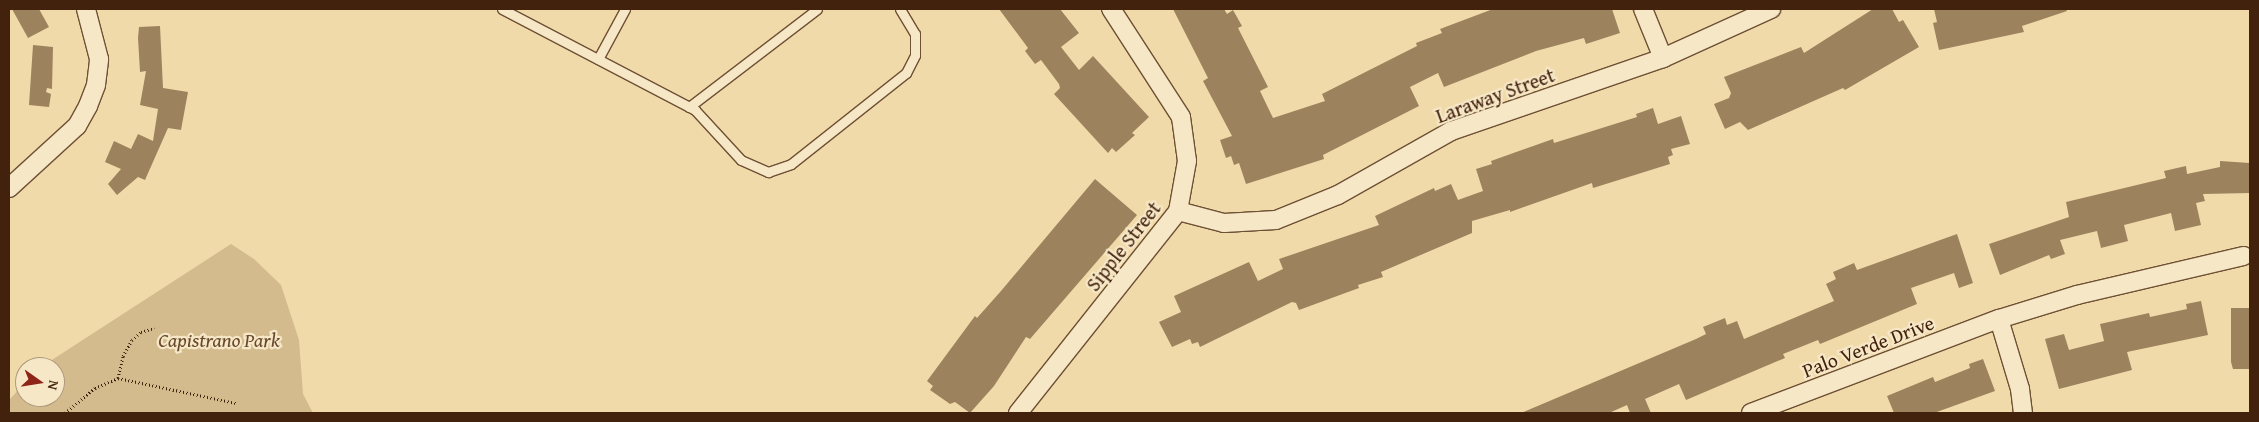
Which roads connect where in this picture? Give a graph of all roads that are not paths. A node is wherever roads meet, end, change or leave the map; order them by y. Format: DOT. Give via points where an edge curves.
graph roads {
  1 [pos="86,9"];
  2 [pos="502,9"];
  3 [pos="625,9"];
  4 [pos="817,9"];
  5 [pos="900,9"];
  6 [pos="1111,9"];
  7 [pos="1643,9"];
  8 [pos="1771,9"];
  9 [pos="1663,58"];
  10 [pos="598,59"];
  11 [pos="689,107"];
  12 [pos="9,188"];
  13 [pos="1178,211"];
  14 [pos="2244,256"];
  15 [pos="1999,319"];
  16 [pos="1018,413"];
  17 [pos="1751,413"];
  18 [pos="2023,413"];
  1 -- 12 [label="street" via="99,59 96,84 88,106 77,126"];
  2 -- 10 [label="lane"];
  3 -- 10 [label="lane"];
  4 -- 11 [label="lane"];
  5 -- 11 [label="lane" via="915,34 911,66 791,164 768,172 749,166"];
  6 -- 13 [label="street, Sipple Street" via="1181,118 1187,161"];
  7 -- 9 [label="street"];
  8 -- 9 [label="street, Laraway Street"];
  9 -- 13 [label="street, Laraway Street" via="1450,132 1338,195 1276,220 1224,223"];
  10 -- 11 [label="lane"];
  13 -- 16 [label="street, Sipple Street"];
  14 -- 15 [label="street, Palo Verde Drive" via="2077,295"];
  15 -- 17 [label="street, Palo Verde Drive"];
  15 -- 18 [label="street" via="2020,389"];
}
